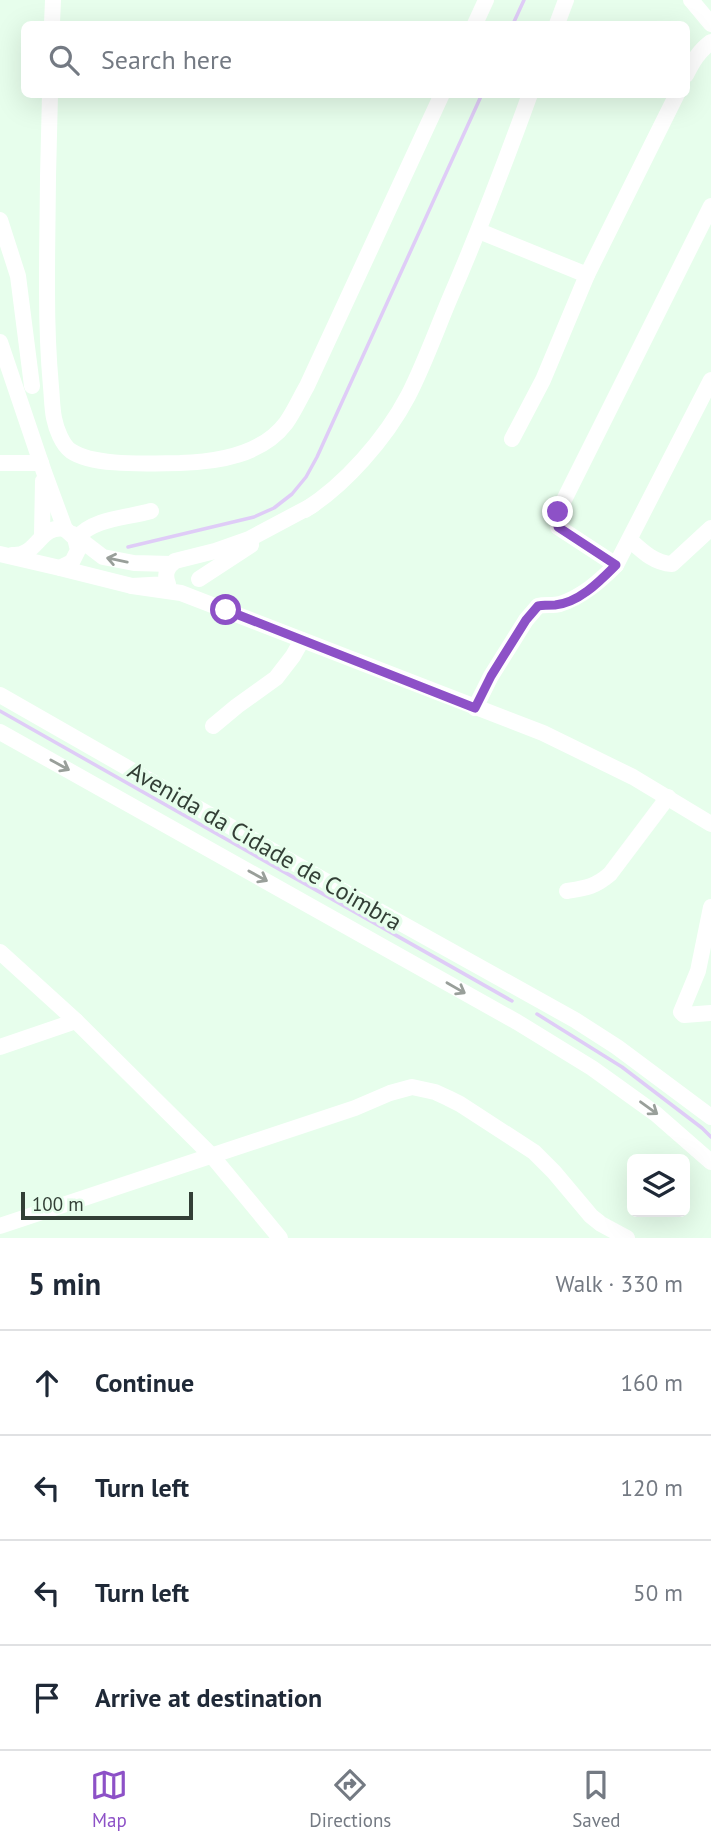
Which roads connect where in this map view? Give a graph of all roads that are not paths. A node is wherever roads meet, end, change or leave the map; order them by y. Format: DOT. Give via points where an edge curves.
graph roads {
  1 [pos="53,0"];
  2 [pos="486,0"];
  3 [pos="566,0"];
  4 [pos="691,0"];
  5 [pos="52,21"];
  6 [pos="476,21"];
  7 [pos="558,21"];
  8 [pos="711,24"];
  9 [pos="711,42"];
  10 [pos="690,68"];
  11 [pos="50,98"];
  12 [pos="440,98"];
  13 [pos="529,98"];
  14 [pos="675,98"];
  15 [pos="711,206"];
  16 [pos="0,220"];
  17 [pos="479,231"];
  18 [pos="587,275"];
  19 [pos="0,342"];
  20 [pos="6,380"];
  21 [pos="711,380"];
  22 [pos="32,386"];
  23 [pos="512,439"];
  24 [pos="0,463"];
  25 [pos="42,468"];
  26 [pos="313,505"];
  27 [pos="151,511"];
  28 [pos="711,528"];
  29 [pos="71,533"];
  30 [pos="41,539"];
  31 [pos="630,540"];
  32 [pos="0,553"];
  33 [pos="176,562"];
  34 [pos="616,565"];
  35 [pos="57,567"];
  36 [pos="198,582"];
  37 [pos="132,586"];
  38 [pos="181,593"];
  39 [pos="226,610"];
  40 [pos="302,640"];
  41 [pos="0,695"];
  42 [pos="475,708"];
  43 [pos="213,726"];
  44 [pos="0,732"];
  45 [pos="668,797"];
  46 [pos="711,824"];
  47 [pos="567,891"];
  48 [pos="711,907"];
  49 [pos="0,952"];
  50 [pos="530,995"];
  51 [pos="711,1013"];
  52 [pos="76,1021"];
  53 [pos="516,1022"];
  54 [pos="0,1047"];
  55 [pos="711,1117"];
  56 [pos="212,1156"];
  57 [pos="711,1162"];
  58 [pos="0,1226"];
  59 [pos="281,1238"];
  60 [pos="627,1238"];
  1 -- 5 [label="street"];
  2 -- 6 [label="street"];
  3 -- 7 [label="street"];
  4 -- 8 [label="street"];
  9 -- 10 [label="street"];
  11 -- 12 [label="street" via="47,341 54,419 70,450 86,458 124,464 194,463 238,456 273,438 287,423"];
  13 -- 17 [label="street"];
  14 -- 18 [label="street"];
  15 -- 34 [label="street" via="558,512 558,527"];
  16 -- 22 [label="street" via="18,276"];
  17 -- 18 [label="street"];
  17 -- 26 [label="street" via="393,422 335,488"];
  18 -- 23 [label="street" via="543,380"];
  19 -- 20 [label="street"];
  20 -- 25 [label="street"];
  21 -- 31 [label="street"];
  24 -- 25 [label="street"];
  25 -- 29 [label="street"];
  25 -- 30 [label="street"];
  26 -- 33 [label="street" via="249,539"];
  26 -- 36 [label="street"];
  27 -- 29 [label="street"];
  28 -- 31 [label="street" via="672,564 658,561"];
  29 -- 30 [label="street" via="53,529"];
  33 -- 29 [label="street, one-way" via="134,563 103,557"];
  29 -- 35 [label="street" via="78,550 72,562"];
  30 -- 32 [label="street" via="16,556"];
  30 -- 35 [label="street" via="40,555 48,565"];
  31 -- 34 [label="street"];
  32 -- 35 [label="street"];
  33 -- 36 [label="street" via="186,559 195,564"];
  33 -- 37 [label="street" via="166,574 168,584"];
  34 -- 42 [label="street" via="581,595 538,606"];
  35 -- 37 [label="street"];
  36 -- 38 [label="street"];
  36 -- 39 [label="street"];
  37 -- 38 [label="street"];
  38 -- 39 [label="street"];
  39 -- 40 [label="street"];
  40 -- 42 [label="street"];
  40 -- 43 [label="street" via="276,678"];
  41 -- 50 [label="street, Avenida da Cidade de Coimbra"];
  42 -- 45 [label="street" via="589,754"];
  44 -- 53 [label="street, Avenida da Cidade de Coimbra, one-way"];
  45 -- 46 [label="street"];
  45 -- 47 [label="street" via="610,874 598,884"];
  48 -- 51 [label="street" via="698,971 681,1012"];
  49 -- 52 [label="street"];
  50 -- 53 [label="street"];
  50 -- 55 [label="street, Avenida da Cidade de Coimbra" via="617,1047"];
  52 -- 54 [label="street"];
  52 -- 56 [label="street"];
  53 -- 57 [label="street, Avenida da Cidade de Coimbra, one-way" via="635,1098"];
  56 -- 58 [label="street"];
  56 -- 59 [label="street"];
  56 -- 60 [label="street" via="412,1087 460,1104 534,1152 591,1216"];
}
